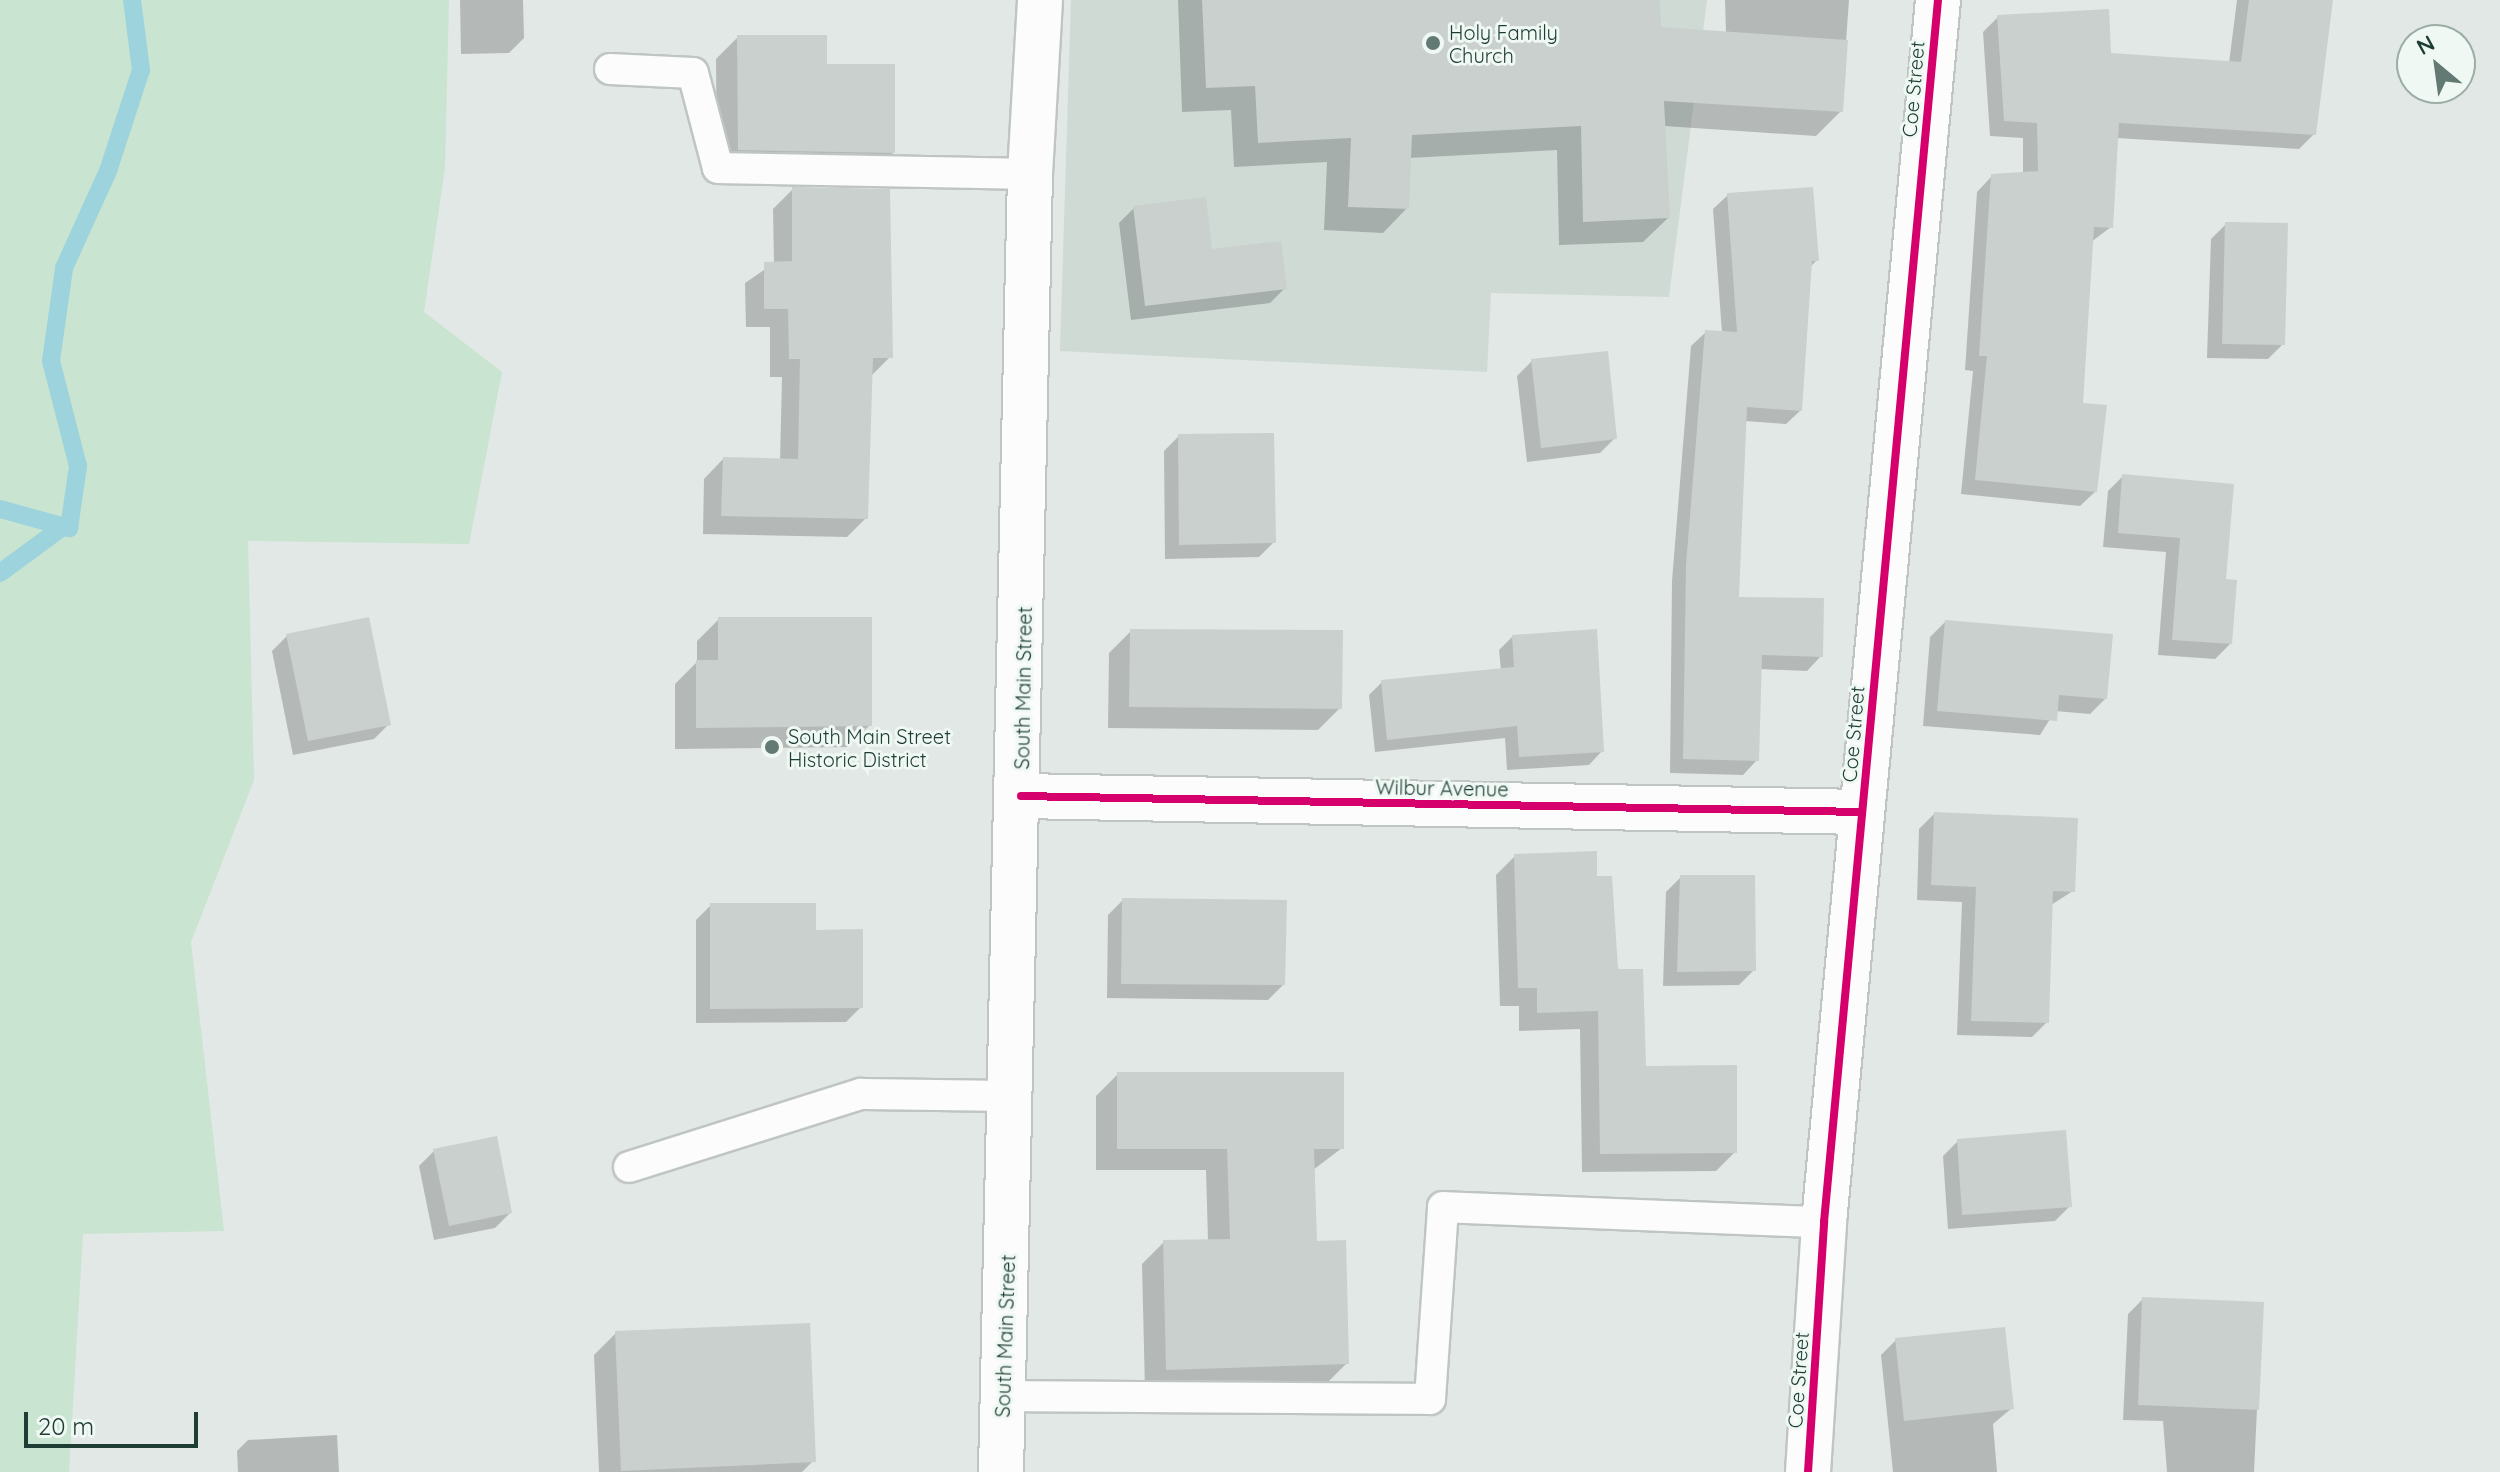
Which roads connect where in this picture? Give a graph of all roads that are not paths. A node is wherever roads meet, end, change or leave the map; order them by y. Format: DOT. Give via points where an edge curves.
graph roads {
  1 [pos="1040,0"];
  2 [pos="1938,0"];
  3 [pos="610,69"];
  4 [pos="1030,174"];
  5 [pos="1021,796"];
  6 [pos="1862,812"];
  7 [pos="1012,1096"];
  8 [pos="629,1167"];
  9 [pos="1824,1222"];
  10 [pos="1004,1396"];
  11 [pos="1001,1472"];
  12 [pos="1808,1472"];
  1 -- 4 [label="street, South Main Street"];
  2 -- 6 [label="street, Coe Street"];
  3 -- 4 [label="lane" via="693,73 718,168"];
  4 -- 5 [label="street, South Main Street"];
  5 -- 6 [label="street, Wilbur Avenue"];
  5 -- 7 [label="street, South Main Street"];
  6 -- 9 [label="street, Coe Street"];
  7 -- 8 [label="lane" via="861,1094"];
  7 -- 10 [label="street, South Main Street"];
  9 -- 10 [label="lane" via="1443,1207 1430,1399"];
  9 -- 12 [label="street, Coe Street"];
  10 -- 11 [label="street, South Main Street"];
}
